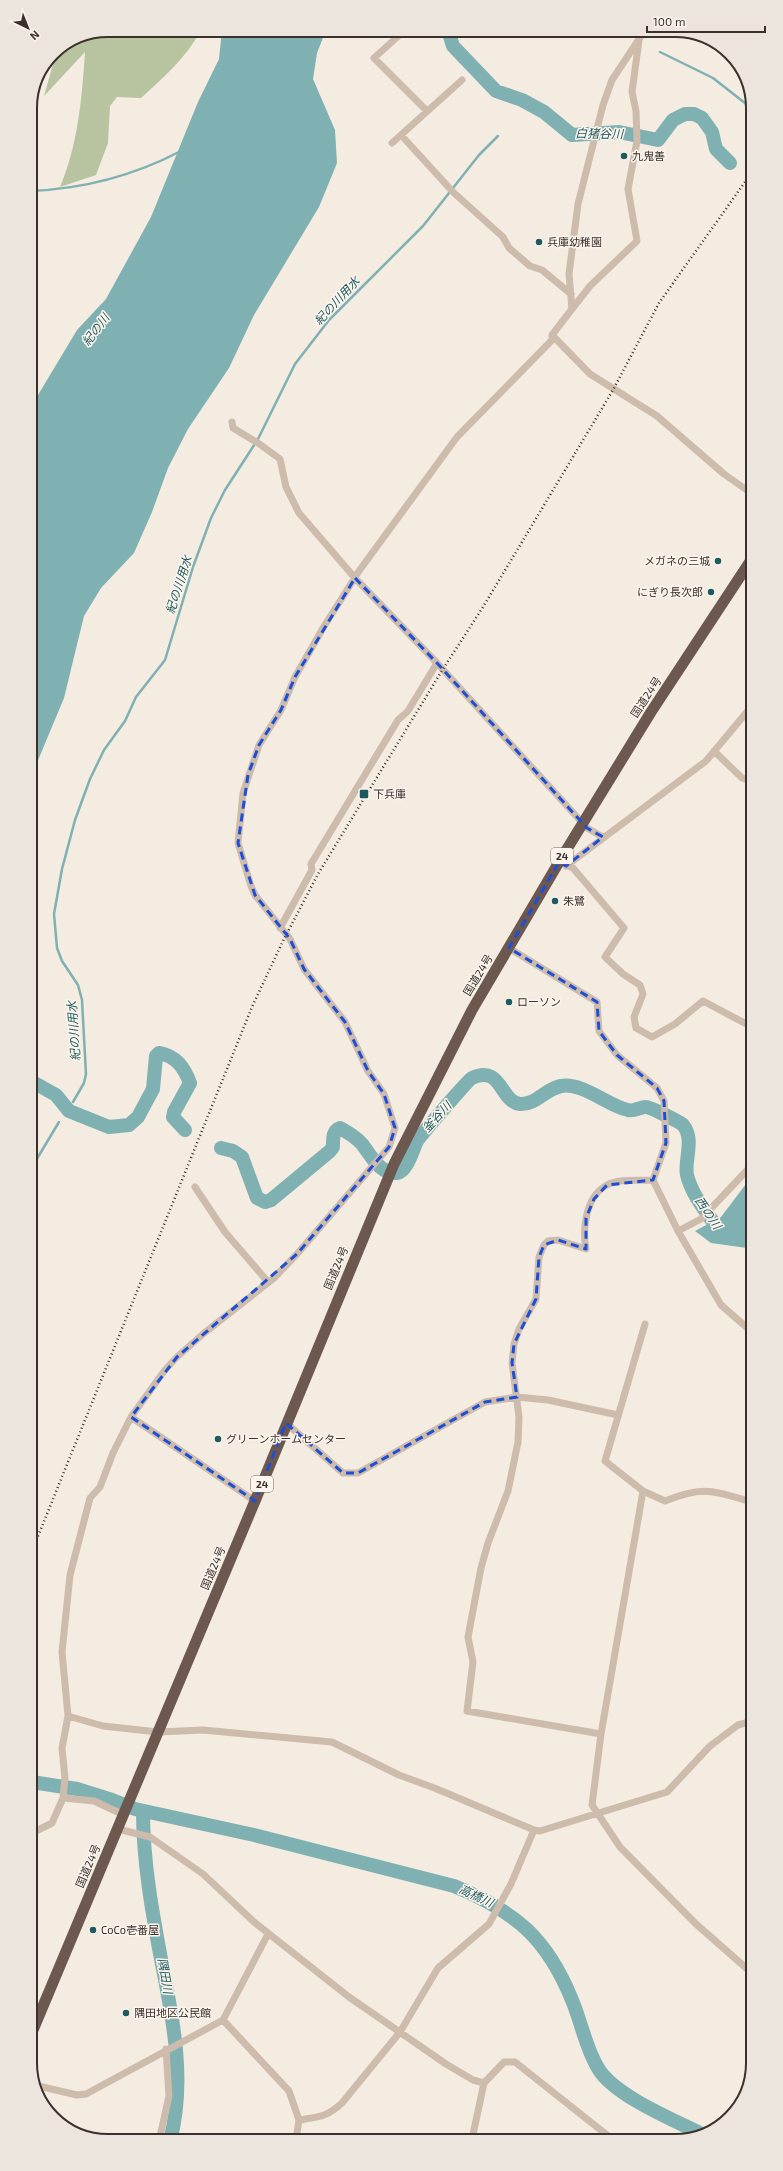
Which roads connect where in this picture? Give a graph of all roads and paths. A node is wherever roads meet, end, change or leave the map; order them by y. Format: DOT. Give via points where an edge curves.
graph roads {
  1 [pos="397,37"];
  2 [pos="639,39"];
  3 [pos="462,80"];
  4 [pos="427,112"];
  5 [pos="401,135"];
  6 [pos="392,143"];
  7 [pos="571,294"];
  8 [pos="572,309"];
  9 [pos="552,335"];
  10 [pos="232,422"];
  11 [pos="746,489"];
  12 [pos="746,568"];
  13 [pos="354,578"];
  14 [pos="438,663"];
  15 [pos="746,713"];
  16 [pos="714,751"];
  17 [pos="746,779"];
  18 [pos="583,823"];
  19 [pos="603,837"];
  20 [pos="562,864"];
  21 [pos="280,928"];
  22 [pos="509,948"];
  23 [pos="746,1024"];
  24 [pos="746,1170"];
  25 [pos="653,1180"];
  26 [pos="195,1187"];
  27 [pos="678,1231"];
  28 [pos="268,1282"];
  29 [pos="645,1324"];
  30 [pos="746,1327"];
  31 [pos="517,1397"];
  32 [pos="618,1415"];
  33 [pos="131,1417"];
  34 [pos="286,1423"];
  35 [pos="643,1491"];
  36 [pos="746,1500"];
  37 [pos="255,1501"];
  38 [pos="68,1716"];
  39 [pos="746,1723"];
  40 [pos="158,1732"];
  41 [pos="601,1734"];
  42 [pos="63,1798"];
  43 [pos="597,1814"];
  44 [pos="124,1815"];
  45 [pos="37,1828"];
  46 [pos="118,1829"];
  47 [pos="534,1830"];
  48 [pos="268,1934"];
  49 [pos="746,1968"];
  50 [pos="223,2020"];
  51 [pos="37,2021"];
  52 [pos="400,2032"];
  53 [pos="168,2048"];
  54 [pos="484,2083"];
  55 [pos="41,2087"];
  56 [pos="299,2120"];
  57 [pos="161,2134"];
  58 [pos="297,2134"];
  59 [pos="473,2134"];
  60 [pos="606,2134"];
  1 -- 4 [label="street" via="374,58"];
  2 -- 7 [label="street" via="612,80 603,105 578,204 570,257"];
  2 -- 8 [label="street" via="632,92 637,135 628,189 637,241 590,286"];
  3 -- 4 [label="street"];
  4 -- 5 [label="street"];
  5 -- 6 [label="street"];
  5 -- 7 [label="street" via="451,190 503,237 509,248"];
  7 -- 8 [label="street"];
  8 -- 9 [label="street"];
  9 -- 11 [label="street" via="590,374 657,416 724,474"];
  9 -- 13 [label="street" via="552,340 457,437"];
  10 -- 13 [label="street" via="233,428 280,459 286,487 299,513"];
  12 -- 18 [label="highway, 国道24号 / 24" via="651,712"];
  13 -- 14 [label="street"];
  13 -- 21 [label="street" via="295,677 281,710 259,745 243,793 238,843 243,863 255,895"];
  14 -- 18 [label="street"];
  14 -- 21 [label="street" via="408,711 398,720 310,864 312,870"];
  15 -- 16 [label="street"];
  16 -- 17 [label="street"];
  16 -- 19 [label="street" via="706,761"];
  18 -- 19 [label="street"];
  18 -- 20 [label="highway, 国道24号 / 24"];
  19 -- 20 [label="street"];
  20 -- 22 [label="highway, 国道24号 / 24"];
  20 -- 23 [label="street" via="573,868 624,928 605,957 623,974 640,985 643,994 634,1017 636,1028 652,1037 669,1028 703,1001"];
  21 -- 28 [label="street" via="290,939 304,969 345,1022 368,1071 384,1094 395,1128 389,1147 376,1163 298,1254"];
  22 -- 25 [label="street" via="598,1002 599,1031 616,1055 657,1088 664,1101 666,1143"];
  22 -- 34 [label="highway, 国道24号 / 24" via="450,1052 388,1176"];
  24 -- 27 [label="street" via="701,1219"];
  25 -- 27 [label="street"];
  25 -- 31 [label="street" via="623,1181 607,1185 594,1198 586,1218 586,1249 558,1240 548,1241 544,1245 540,1257 536,1299 514,1344 512,1363"];
  26 -- 28 [label="street" via="225,1232"];
  27 -- 30 [label="street" via="721,1305"];
  28 -- 33 [label="street" via="178,1357 165,1370"];
  29 -- 32 [label="street"];
  31 -- 32 [label="street" via="548,1400"];
  31 -- 34 [label="street" via="485,1402 358,1473 343,1473"];
  31 -- 41 [label="street" via="518,1442 515,1467 485,1555 468,1637 473,1662 467,1711"];
  32 -- 35 [label="street" via="604,1461"];
  33 -- 37 [label="street"];
  33 -- 38 [label="street" via="100,1487 90,1498 70,1575 62,1652"];
  34 -- 37 [label="highway, 国道24号 / 24"];
  35 -- 36 [label="street" via="665,1502 688,1492 710,1490"];
  35 -- 41 [label="street"];
  37 -- 40 [label="highway, 国道24号 / 24"];
  38 -- 40 [label="street" via="103,1726"];
  38 -- 42 [label="street" via="62,1748"];
  39 -- 43 [label="street" via="738,1725 710,1746 667,1792"];
  40 -- 44 [label="highway, 国道24号 / 24"];
  40 -- 47 [label="street" via="203,1730 332,1742 399,1775"];
  41 -- 43 [label="street" via="592,1805"];
  42 -- 44 [label="street" via="94,1801"];
  42 -- 45 [label="street" via="52,1823"];
  43 -- 47 [label="street" via="540,1831"];
  43 -- 49 [label="street" via="620,1846 644,1872 696,1924"];
  44 -- 46 [label="highway, 国道24号 / 24"];
  46 -- 48 [label="street" via="150,1837 203,1874"];
  46 -- 51 [label="highway, 国道24号 / 24"];
  47 -- 52 [label="street" via="511,1884 489,1924 438,1968"];
  48 -- 50 [label="street"];
  48 -- 52 [label="street" via="349,1997"];
  50 -- 53 [label="street"];
  50 -- 56 [label="street" via="289,2091"];
  52 -- 54 [label="street" via="446,2064 473,2080"];
  52 -- 56 [label="street" via="332,2113"];
  53 -- 55 [label="street" via="86,2094 77,2095"];
  53 -- 57 [label="street" via="169,2096"];
  54 -- 59 [label="street"];
  54 -- 60 [label="street" via="504,2062 515,2062"];
  56 -- 58 [label="street"];
}
